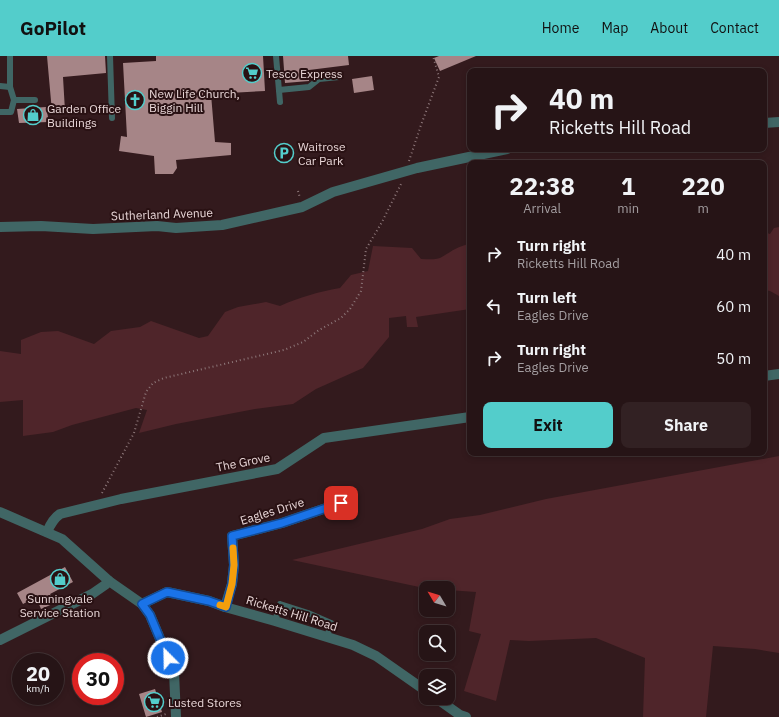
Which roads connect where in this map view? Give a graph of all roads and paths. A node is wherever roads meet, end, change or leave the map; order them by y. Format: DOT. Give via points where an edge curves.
graph roads {
  1 [pos="10,56"];
  2 [pos="110,56"];
  3 [pos="276,56"];
  4 [pos="433,56"];
  5 [pos="339,77"];
  6 [pos="0,86"];
  7 [pos="10,87"];
  8 [pos="279,90"];
  9 [pos="14,100"];
  10 [pos="35,100"];
  11 [pos="280,102"];
  12 [pos="0,112"];
  13 [pos="112,118"];
  14 [pos="779,122"];
  15 [pos="767,123"];
  16 [pos="493,152"];
  17 [pos="407,171"];
  18 [pos="0,227"];
  19 [pos="779,374"];
  20 [pos="767,376"];
  21 [pos="467,417"];
  22 [pos="341,503"];
  23 [pos="96,505"];
  24 [pos="0,512"];
  25 [pos="47,532"];
  26 [pos="109,581"];
  27 [pos="142,604"];
  28 [pos="226,607"];
  29 [pos="275,621"];
  30 [pos="327,637"];
  31 [pos="0,640"];
  32 [pos="419,686"];
  33 [pos="446,705"];
  34 [pos="176,717"];
  35 [pos="466,717"];
  1 -- 7 [label="lane"];
  2 -- 13 [label="lane"];
  3 -- 8 [label="lane"];
  4 -- 17 [label="path" via="439,77"];
  5 -- 8 [label="lane" via="319,79 309,87"];
  6 -- 7 [label="lane"];
  7 -- 9 [label="lane"];
  8 -- 11 [label="lane"];
  9 -- 10 [label="lane"];
  9 -- 12 [label="lane" via="11,112"];
  14 -- 15 [label="street"];
  16 -- 17 [label="street, Sutherland Avenue"];
  17 -- 18 [label="street, Sutherland Avenue" via="333,192 302,207 222,225 93,230 41,226"];
  17 -- 23 [label="path" via="366,249 361,291 350,309 341,318 303,342 284,350 164,378 153,383 146,392 134,433"];
  19 -- 20 [label="street"];
  21 -- 23 [label="street, The Grove" via="324,438 277,468"];
  22 -- 28 [label="street, Eagles Drive" via="282,523 232,536 234,565"];
  23 -- 25 [label="street, The Grove" via="60,514"];
  24 -- 25 [label="street"];
  25 -- 26 [label="street" via="62,539"];
  26 -- 27 [label="street"];
  26 -- 31 [label="street" via="92,594"];
  27 -- 28 [label="street, Ricketts Hill Road" via="167,592"];
  27 -- 34 [label="street" via="150,615 174,672"];
  28 -- 29 [label="street, Ricketts Hill Road"];
  29 -- 30 [label="street, Ricketts Hill Road"];
  29 -- 30 [label="lane" via="280,604 331,623"];
  30 -- 32 [label="street, Ricketts Hill Road" via="376,656"];
  33 -- 35 [label="street"];
}
